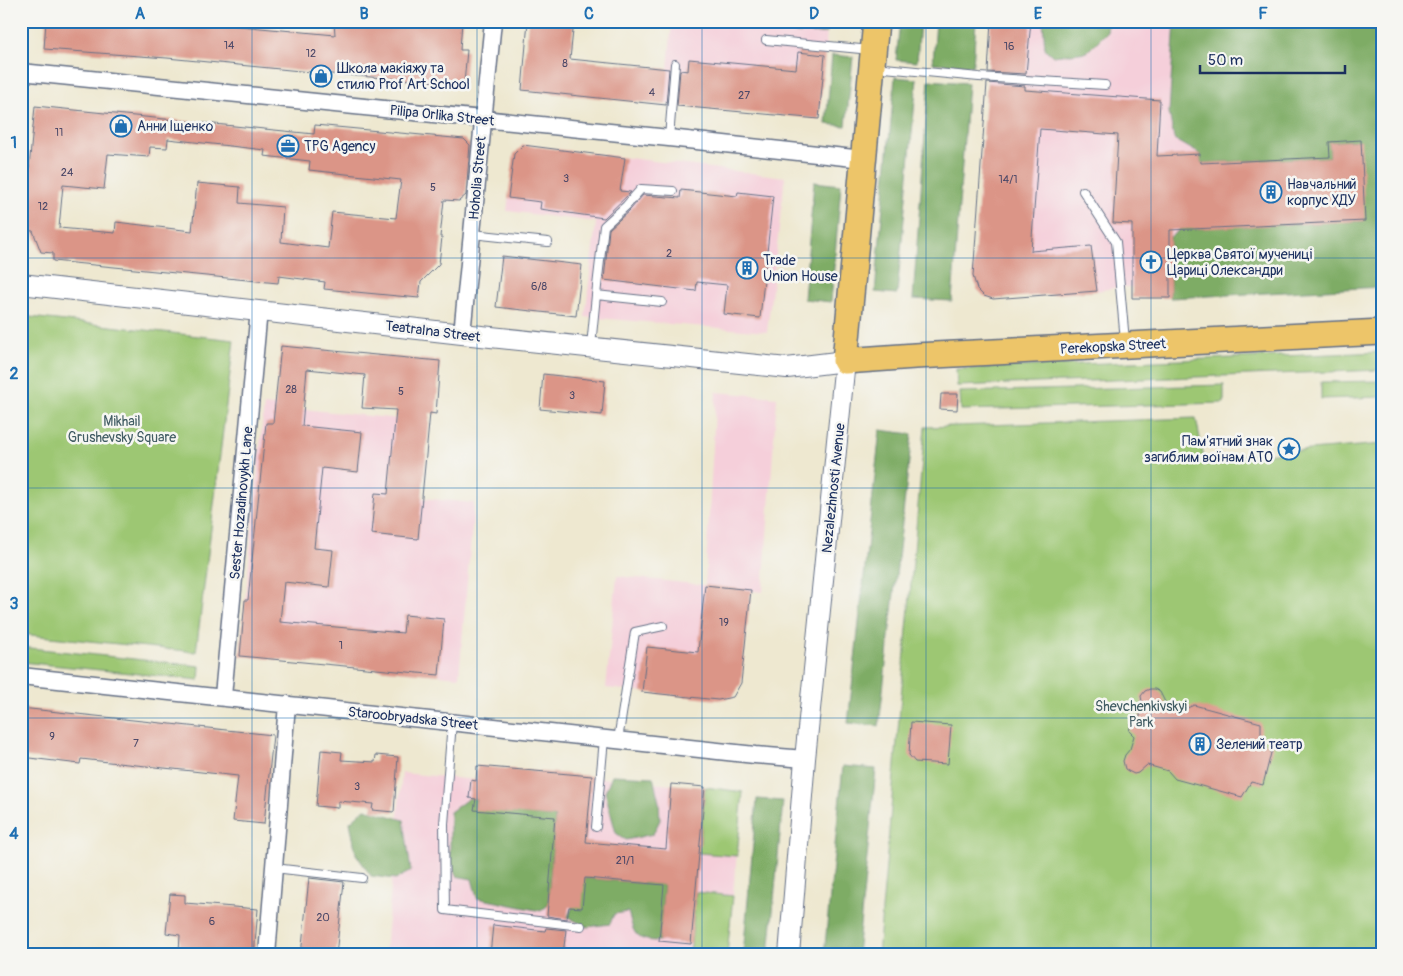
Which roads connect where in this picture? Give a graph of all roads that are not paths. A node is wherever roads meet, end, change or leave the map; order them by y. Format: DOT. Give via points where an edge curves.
graph roads {
  1 [pos="492,21"];
  2 [pos="876,21"];
  3 [pos="766,40"];
  4 [pos="873,59"];
  5 [pos="675,64"];
  6 [pos="21,72"];
  7 [pos="1105,85"];
  8 [pos="482,119"];
  9 [pos="669,138"];
  10 [pos="862,159"];
  11 [pos="673,191"];
  12 [pos="1083,191"];
  13 [pos="472,234"];
  14 [pos="548,242"];
  15 [pos="21,284"];
  16 [pos="596,295"];
  17 [pos="662,302"];
  18 [pos="259,310"];
  19 [pos="1382,332"];
  20 [pos="462,334"];
  21 [pos="1125,345"];
  22 [pos="590,348"];
  23 [pos="845,361"];
  24 [pos="663,626"];
  25 [pos="21,676"];
  26 [pos="223,696"];
  27 [pos="287,704"];
  28 [pos="452,722"];
  29 [pos="611,739"];
  30 [pos="806,759"];
  31 [pos="596,827"];
  32 [pos="274,868"];
  33 [pos="362,878"];
  34 [pos="581,926"];
  35 [pos="267,955"];
  36 [pos="789,955"];
  1 -- 8 [label="street, Hoholia Street"];
  2 -- 4 [label="main road, Nezalezhnosti Avenue"];
  3 -- 4 [label="lane"];
  4 -- 7 [label="lane" via="979,77"];
  4 -- 10 [label="main road, Nezalezhnosti Avenue"];
  5 -- 9 [label="lane"];
  6 -- 8 [label="street, Pilipa Orlika Street"];
  8 -- 9 [label="street, Pilipa Orlika Street"];
  8 -- 13 [label="street, Hoholia Street"];
  9 -- 10 [label="street, Pilipa Orlika Street"];
  10 -- 23 [label="main road, Nezalezhnosti Avenue"];
  11 -- 16 [label="lane" via="641,189 604,226"];
  12 -- 21 [label="lane" via="1116,242"];
  13 -- 14 [label="lane"];
  13 -- 20 [label="street, Hoholia Street"];
  15 -- 18 [label="street, Teatralna Street"];
  16 -- 17 [label="lane"];
  16 -- 22 [label="lane"];
  18 -- 20 [label="street, Teatralna Street"];
  18 -- 26 [label="street, Sester Hozadinovykh Lane"];
  19 -- 21 [label="main road, Perekopska Street"];
  20 -- 22 [label="street, Teatralna Street"];
  21 -- 23 [label="main road, Perekopska Street"];
  22 -- 23 [label="street, Teatralna Street" via="787,368"];
  23 -- 30 [label="street, Nezalezhnosti Avenue"];
  24 -- 29 [label="lane" via="635,632"];
  25 -- 26 [label="street, Staroobryadska Street"];
  26 -- 27 [label="street, Staroobryadska Street"];
  27 -- 28 [label="street, Staroobryadska Street"];
  27 -- 32 [label="street"];
  28 -- 29 [label="street, Staroobryadska Street"];
  28 -- 34 [label="lane" via="444,824 445,910"];
  29 -- 30 [label="street, Staroobryadska Street"];
  29 -- 31 [label="lane"];
  30 -- 36 [label="street, Nezalezhnosti Avenue"];
  32 -- 33 [label="lane"];
  32 -- 35 [label="street"];
}
